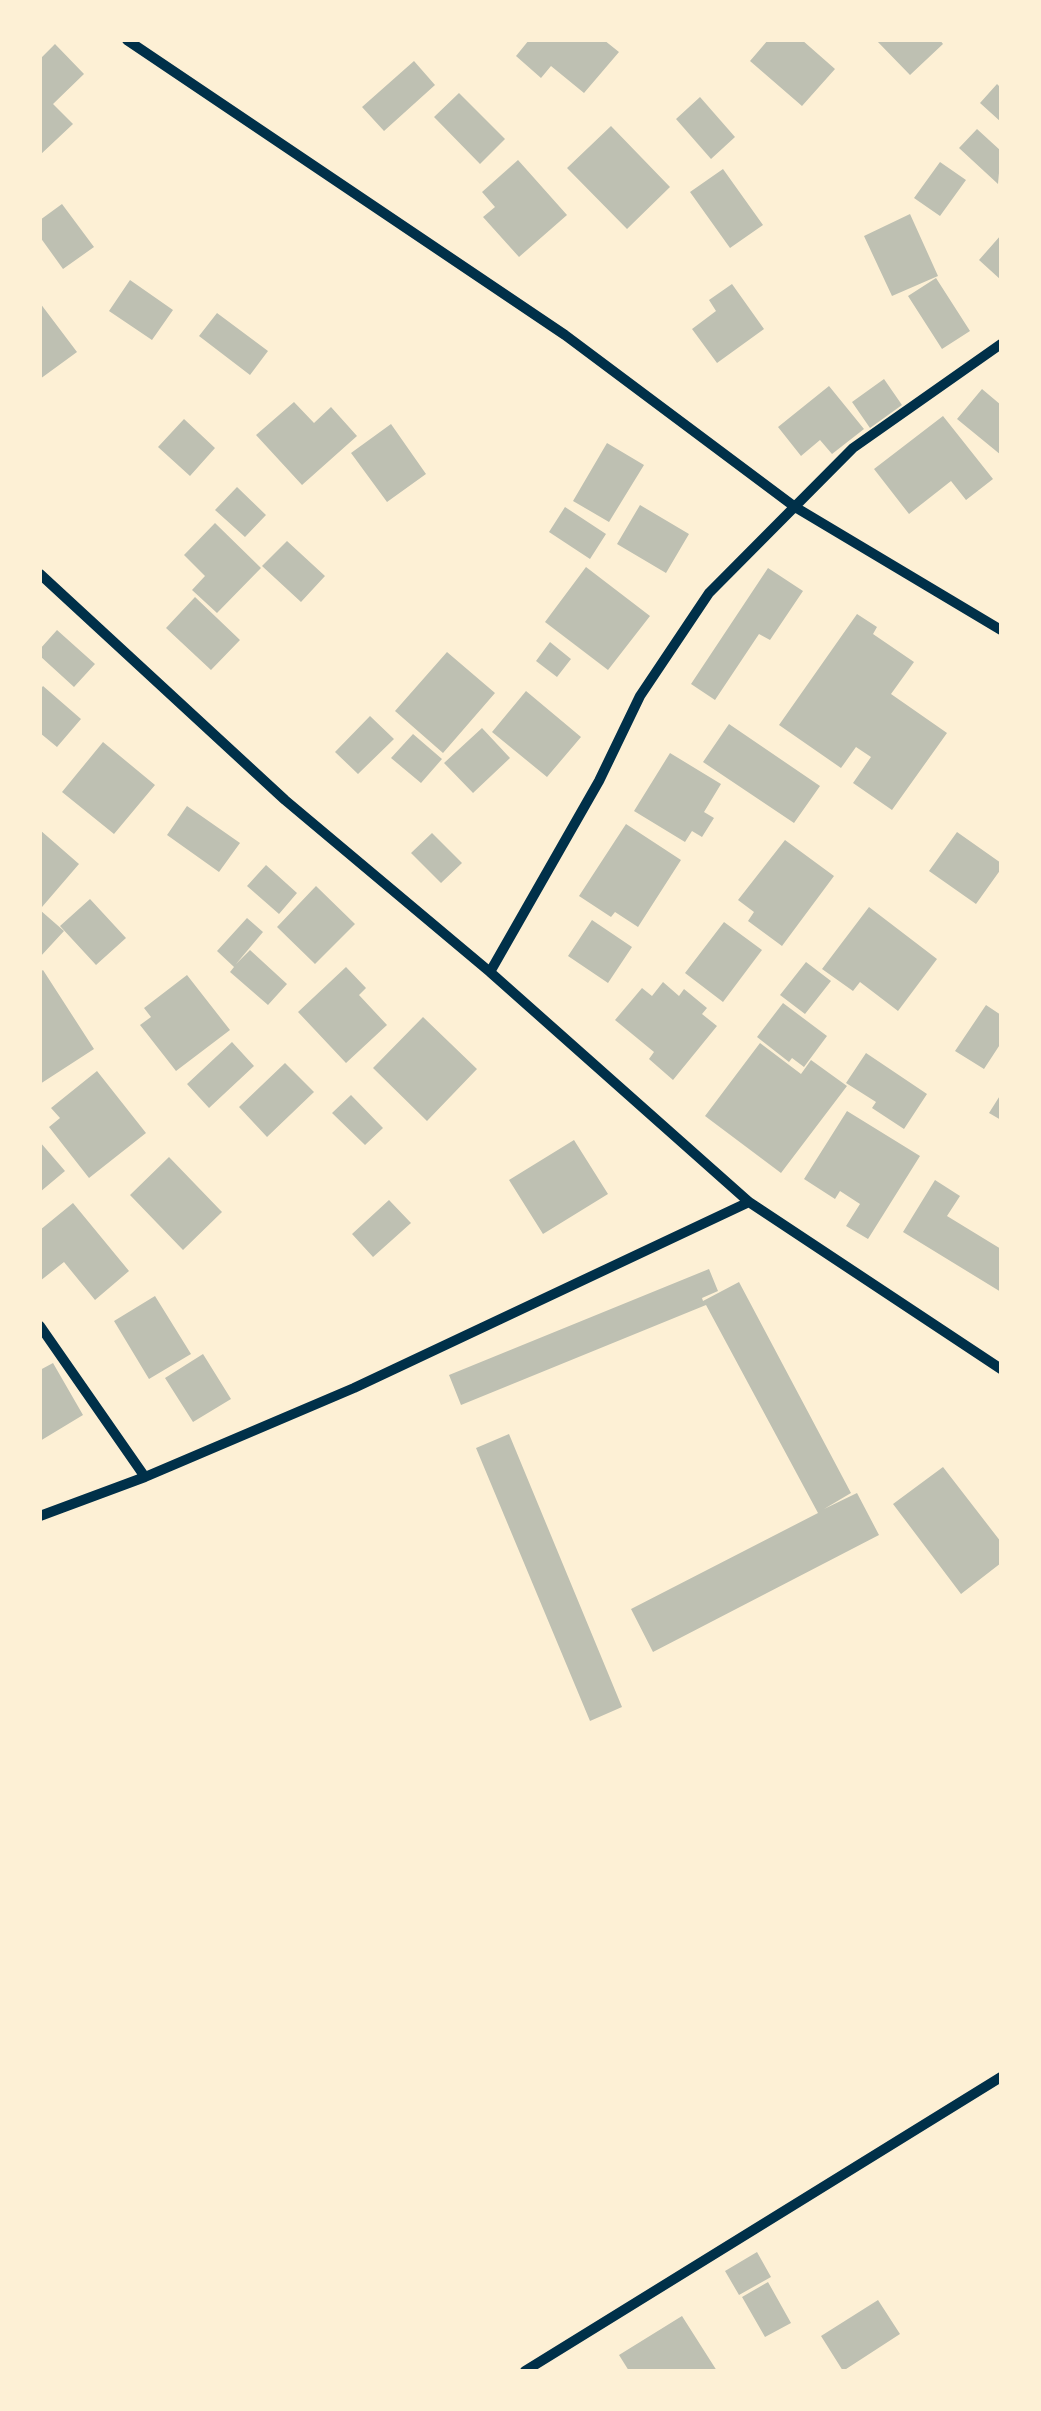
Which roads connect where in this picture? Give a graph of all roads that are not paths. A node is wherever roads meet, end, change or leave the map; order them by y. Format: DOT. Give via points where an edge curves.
graph roads {
  1 [pos="127,40"];
  2 [pos="1001,344"];
  3 [pos="795,507"];
  4 [pos="40,574"];
  5 [pos="1001,630"];
  6 [pos="490,972"];
  7 [pos="749,1202"];
  8 [pos="40,1326"];
  9 [pos="1001,1369"];
  10 [pos="145,1477"];
  11 [pos="40,1516"];
  12 [pos="1001,2077"];
  13 [pos="525,2371"];
  1 -- 3 [label="street" via="565,335"];
  2 -- 3 [label="street" via="854,448"];
  3 -- 5 [label="street"];
  3 -- 6 [label="street" via="710,593 640,696"];
  4 -- 6 [label="street" via="285,800"];
  6 -- 7 [label="street"];
  7 -- 9 [label="street"];
  7 -- 10 [label="street" via="354,1388"];
  8 -- 10 [label="street"];
  10 -- 11 [label="street"];
  12 -- 13 [label="street"];
}
